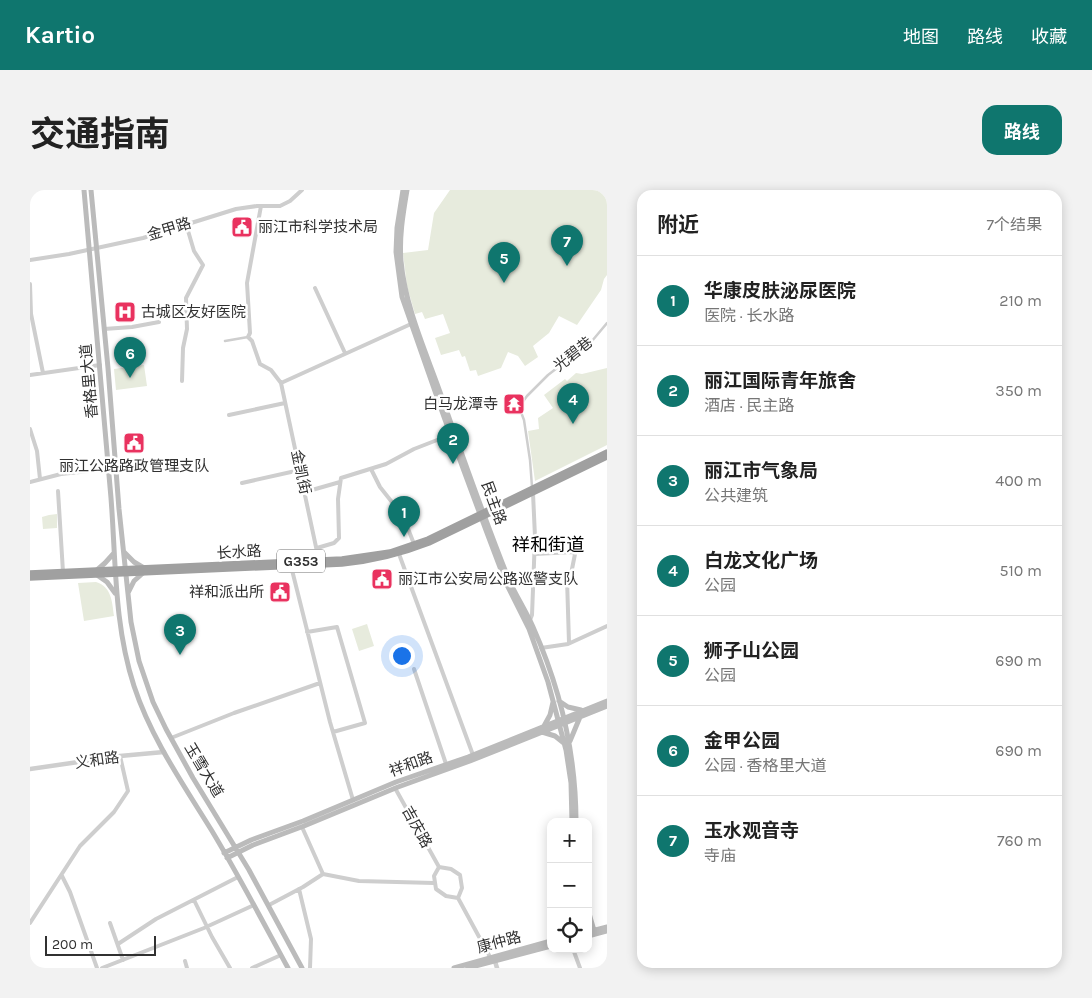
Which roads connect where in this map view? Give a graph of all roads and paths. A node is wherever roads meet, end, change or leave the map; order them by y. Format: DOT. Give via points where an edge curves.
graph roads {
  1 [pos="84,190"];
  2 [pos="91,190"];
  3 [pos="302,190"];
  4 [pos="403,190"];
  5 [pos="407,190"];
  6 [pos="261,206"];
  7 [pos="186,224"];
  8 [pos="97,248"];
  9 [pos="89,250"];
  10 [pos="30,260"];
  11 [pos="30,284"];
  12 [pos="315,288"];
  13 [pos="159,322"];
  14 [pos="607,323"];
  15 [pos="411,324"];
  16 [pos="104,329"];
  17 [pos="248,337"];
  18 [pos="225,341"];
  19 [pos="345,353"];
  20 [pos="100,365"];
  21 [pos="43,373"];
  22 [pos="30,374"];
  23 [pos="182,381"];
  24 [pos="281,384"];
  25 [pos="285,404"];
  26 [pos="229,415"];
  27 [pos="30,429"];
  28 [pos="450,435"];
  29 [pos="607,452"];
  30 [pos="607,457"];
  31 [pos="108,469"];
  32 [pos="371,469"];
  33 [pos="300,470"];
  34 [pos="40,479"];
  35 [pos="30,482"];
  36 [pos="340,482"];
  37 [pos="242,483"];
  38 [pos="58,491"];
  39 [pos="533,491"];
  40 [pos="305,492"];
  41 [pos="483,515"];
  42 [pos="414,544"];
  43 [pos="316,548"];
  44 [pos="123,551"];
  45 [pos="114,553"];
  46 [pos="399,554"];
  47 [pos="535,554"];
  48 [pos="319,561"];
  49 [pos="291,566"];
  50 [pos="126,571"];
  51 [pos="144,571"];
  52 [pos="62,572"];
  53 [pos="96,572"];
  54 [pos="115,572"];
  55 [pos="30,574"];
  56 [pos="30,578"];
  57 [pos="128,593"];
  58 [pos="116,594"];
  59 [pos="530,621"];
  60 [pos="607,626"];
  61 [pos="307,632"];
  62 [pos="570,643"];
  63 [pos="540,648"];
  64 [pos="414,669"];
  65 [pos="320,683"];
  66 [pos="556,700"];
  67 [pos="607,701"];
  68 [pos="607,706"];
  69 [pos="584,710"];
  70 [pos="580,717"];
  71 [pos="562,722"];
  72 [pos="544,726"];
  73 [pos="332,732"];
  74 [pos="542,732"];
  75 [pos="171,738"];
  76 [pos="567,744"];
  77 [pos="164,752"];
  78 [pos="473,754"];
  79 [pos="120,756"];
  80 [pos="446,764"];
  81 [pos="30,769"];
  82 [pos="395,788"];
  83 [pos="353,800"];
  84 [pos="572,818"];
  85 [pos="576,818"];
  86 [pos="302,826"];
  87 [pos="237,849"];
  88 [pos="226,855"];
  89 [pos="439,867"];
  90 [pos="323,874"];
  91 [pos="62,876"];
  92 [pos="238,877"];
  93 [pos="434,883"];
  94 [pos="299,889"];
  95 [pos="458,898"];
  96 [pos="194,900"];
  97 [pos="254,905"];
  98 [pos="268,905"];
  99 [pos="30,923"];
  100 [pos="110,923"];
  101 [pos="207,927"];
  102 [pos="607,927"];
  103 [pos="607,931"];
  104 [pos="592,932"];
  105 [pos="592,932"];
  106 [pos="547,942"];
  107 [pos="118,944"];
  108 [pos="547,947"];
  109 [pos="574,953"];
  110 [pos="280,955"];
  111 [pos="492,958"];
  112 [pos="123,960"];
  113 [pos="185,961"];
  114 [pos="97,968"];
  115 [pos="102,968"];
  116 [pos="187,968"];
  117 [pos="230,968"];
  118 [pos="252,968"];
  119 [pos="288,968"];
  120 [pos="302,968"];
  121 [pos="310,968"];
  122 [pos="454,968"];
  123 [pos="468,968"];
  124 [pos="493,968"];
  125 [pos="497,968"];
  126 [pos="580,968"];
  1 -- 9 [label="main road, 香格里大道"];
  2 -- 8 [label="main road, 香格里大道"];
  3 -- 6 [label="street, 金甲路" via="283,205"];
  4 -- 15 [label="main road, 民主路" via="397,228 397,263"];
  5 -- 41 [label="main road, 民主路" via="401,252 407,296"];
  6 -- 7 [label="street, 金甲路" via="228,210"];
  6 -- 17 [label="street" via="247,283"];
  7 -- 8 [label="street, 金甲路"];
  7 -- 23 [label="street" via="194,251 203,265 186,298"];
  8 -- 9 [label="street, 金甲路"];
  8 -- 16 [label="main road, 香格里大道"];
  9 -- 10 [label="street, 金甲路"];
  9 -- 20 [label="main road, 香格里大道"];
  11 -- 21 [label="street" via="31,314"];
  12 -- 19 [label="street"];
  13 -- 16 [label="street"];
  14 -- 39 [label="street, 光碧巷" via="592,341 548,375 519,407 524,420"];
  15 -- 19 [label="street"];
  15 -- 28 [label="main road, 民主路"];
  16 -- 44 [label="main road, 香格里大道"];
  17 -- 18 [label="street"];
  17 -- 24 [label="street" via="260,364 271,370"];
  19 -- 24 [label="street"];
  20 -- 21 [label="street"];
  20 -- 31 [label="main road, 香格里大道"];
  21 -- 22 [label="street"];
  24 -- 25 [label="street, 金凯街"];
  25 -- 26 [label="street"];
  25 -- 33 [label="street, 金凯街"];
  27 -- 34 [label="street" via="37,451"];
  28 -- 32 [label="street"];
  28 -- 41 [label="main road, 民主路"];
  29 -- 39 [label="highway, 长水路 / G353"];
  30 -- 39 [label="highway, 长水路 / G353"];
  31 -- 34 [label="street"];
  31 -- 45 [label="main road, 香格里大道"];
  32 -- 36 [label="street" via="341,478"];
  32 -- 42 [label="street" via="380,487 403,516"];
  33 -- 37 [label="street"];
  33 -- 40 [label="street, 金凯街"];
  34 -- 35 [label="street"];
  36 -- 40 [label="street"];
  36 -- 43 [label="street" via="340,538"];
  38 -- 52 [label="street"];
  39 -- 41 [label="highway, 长水路 / G353"];
  39 -- 47 [label="street"];
  40 -- 43 [label="street, 金凯街"];
  41 -- 42 [label="highway, 长水路 / G353"];
  41 -- 46 [label="highway, 长水路 / G353" via="429,543"];
  41 -- 59 [label="main road, 民主路"];
  41 -- 66 [label="main road, 民主路" via="506,583 529,629"];
  42 -- 48 [label="highway, 长水路 / G353" via="366,557"];
  43 -- 48 [label="street, 金凯街"];
  44 -- 50 [label="main road, 香格里大道"];
  44 -- 51 [label="main road"];
  45 -- 53 [label="main road"];
  45 -- 54 [label="main road, 香格里大道"];
  46 -- 49 [label="highway, 长水路 / G353" via="355,562"];
  46 -- 78 [label="street"];
  47 -- 59 [label="street"];
  47 -- 62 [label="street" via="575,554 567,579"];
  48 -- 51 [label="highway, 长水路 / G353"];
  49 -- 51 [label="highway, 长水路 / G353"];
  49 -- 61 [label="street"];
  50 -- 51 [label="highway, 长水路 / G353"];
  50 -- 54 [label="highway, 长水路 / G353"];
  50 -- 57 [label="main road, 玉雪大道"];
  51 -- 57 [label="main road"];
  52 -- 53 [label="highway, 长水路 / G353"];
  52 -- 55 [label="highway, 长水路 / G353"];
  53 -- 54 [label="highway, 长水路 / G353"];
  53 -- 56 [label="highway, 长水路 / G353"];
  53 -- 58 [label="main road"];
  54 -- 58 [label="main road, 玉雪大道"];
  57 -- 75 [label="main road, 玉雪大道" via="142,671 157,713"];
  58 -- 77 [label="main road, 玉雪大道" via="130,675 146,718"];
  59 -- 63 [label="main road, 民主路"];
  60 -- 62 [label="street"];
  61 -- 65 [label="street"];
  61 -- 73 [label="street" via="337,627 365,723"];
  62 -- 63 [label="street"];
  63 -- 66 [label="main road, 民主路"];
  64 -- 80 [label="street"];
  65 -- 73 [label="street"];
  65 -- 75 [label="street"];
  66 -- 69 [label="main road" via="568,707"];
  66 -- 71 [label="main road, 民主路"];
  66 -- 72 [label="main road"];
  67 -- 69 [label="main road, 祥和路"];
  68 -- 70 [label="main road, 祥和路"];
  69 -- 71 [label="main road, 祥和路"];
  70 -- 71 [label="main road, 祥和路"];
  70 -- 76 [label="main road"];
  71 -- 72 [label="main road, 祥和路"];
  71 -- 74 [label="main road, 祥和路"];
  71 -- 76 [label="main road, 民主路"];
  72 -- 78 [label="main road, 祥和路"];
  73 -- 83 [label="street"];
  74 -- 76 [label="main road"];
  74 -- 82 [label="main road, 祥和路"];
  75 -- 87 [label="main road, 玉雪大道"];
  76 -- 84 [label="main road, 民主路"];
  76 -- 85 [label="main road, 民主路" via="575,782"];
  77 -- 79 [label="street, 义和路"];
  77 -- 88 [label="main road, 玉雪大道"];
  78 -- 80 [label="main road, 祥和路"];
  79 -- 81 [label="street, 义和路"];
  79 -- 91 [label="street" via="128,791 114,812 80,846"];
  80 -- 83 [label="main road, 祥和路"];
  82 -- 86 [label="main road, 祥和路"];
  82 -- 89 [label="street, 吉庆路"];
  83 -- 87 [label="main road, 祥和路"];
  86 -- 87 [label="main road, 祥和路"];
  86 -- 90 [label="street"];
  87 -- 88 [label="main road, 祥和路"];
  87 -- 98 [label="main road, 玉雪大道"];
  88 -- 92 [label="main road, 玉雪大道"];
  89 -- 93 [label="street"];
  89 -- 95 [label="street" via="451,868 460,875 462,885"];
  90 -- 93 [label="street" via="360,881"];
  90 -- 94 [label="street"];
  91 -- 99 [label="street"];
  91 -- 114 [label="street"];
  92 -- 96 [label="street"];
  92 -- 97 [label="main road, 玉雪大道"];
  93 -- 95 [label="street" via="441,893"];
  94 -- 98 [label="street"];
  94 -- 121 [label="street" via="311,938"];
  95 -- 111 [label="street"];
  96 -- 101 [label="street"];
  96 -- 107 [label="street" via="152,921"];
  97 -- 101 [label="street"];
  97 -- 110 [label="main road, 玉雪大道"];
  98 -- 120 [label="main road, 玉雪大道"];
  100 -- 107 [label="street"];
  101 -- 112 [label="street"];
  101 -- 117 [label="street"];
  102 -- 104 [label="main road"];
  103 -- 105 [label="main road"];
  106 -- 111 [label="main road, 康仲路"];
  107 -- 112 [label="street"];
  108 -- 111 [label="main road, 康仲路"];
  109 -- 126 [label="street"];
  110 -- 118 [label="street"];
  110 -- 119 [label="main road, 玉雪大道"];
  111 -- 122 [label="main road, 康仲路"];
  111 -- 123 [label="main road, 康仲路"];
  111 -- 124 [label="street"];
  111 -- 125 [label="street"];
  112 -- 115 [label="street"];
  113 -- 116 [label="street"];
}
